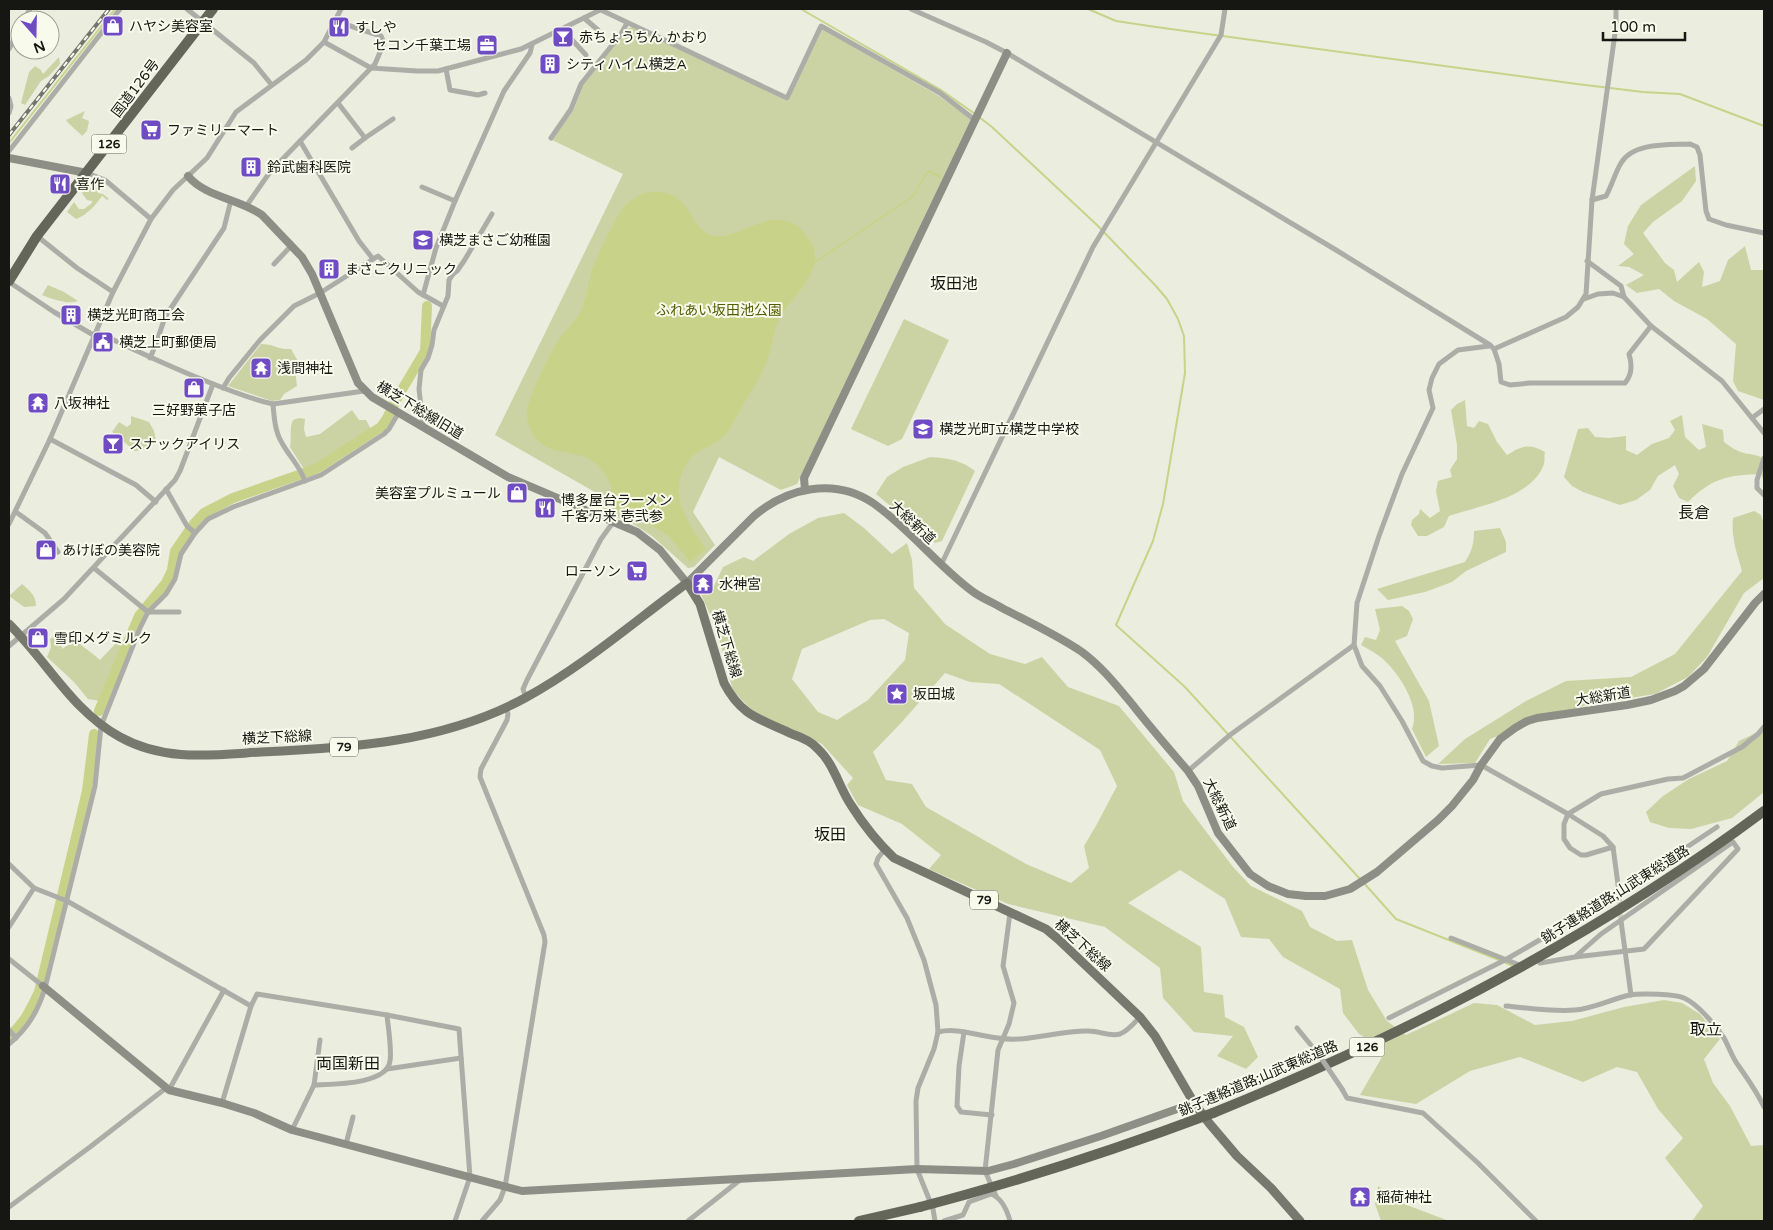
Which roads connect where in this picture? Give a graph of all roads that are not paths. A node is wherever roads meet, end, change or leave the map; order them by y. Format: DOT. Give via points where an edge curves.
graph roads {
  1 [pos="120,9"];
  2 [pos="186,9"];
  3 [pos="213,9"];
  4 [pos="341,9"];
  5 [pos="602,9"];
  6 [pos="911,9"];
  7 [pos="1225,9"];
  8 [pos="1616,9"];
  9 [pos="584,18"];
  10 [pos="335,21"];
  11 [pos="203,22"];
  12 [pos="627,23"];
  13 [pos="562,28"];
  14 [pos="598,30"];
  15 [pos="324,42"];
  16 [pos="532,44"];
  17 [pos="1007,53"];
  18 [pos="586,55"];
  19 [pos="371,68"];
  20 [pos="446,70"];
  21 [pos="271,84"];
  22 [pos="485,93"];
  23 [pos="478,95"];
  24 [pos="9,98"];
  25 [pos="478,102"];
  26 [pos="338,103"];
  27 [pos="9,112"];
  28 [pos="393,119"];
  29 [pos="975,120"];
  30 [pos="365,138"];
  31 [pos="551,138"];
  32 [pos="300,142"];
  33 [pos="1157,143"];
  34 [pos="352,148"];
  35 [pos="9,151"];
  36 [pos="9,158"];
  37 [pos="86,174"];
  38 [pos="188,176"];
  39 [pos="422,187"];
  40 [pos="230,200"];
  41 [pos="1592,200"];
  42 [pos="456,201"];
  43 [pos="247,205"];
  44 [pos="492,214"];
  45 [pos="151,219"];
  46 [pos="1764,233"];
  47 [pos="38,236"];
  48 [pos="291,246"];
  49 [pos="373,259"];
  50 [pos="1587,261"];
  51 [pos="274,264"];
  52 [pos="9,282"];
  53 [pos="114,292"];
  54 [pos="320,293"];
  55 [pos="423,295"];
  56 [pos="1624,297"];
  57 [pos="1584,299"];
  58 [pos="443,306"];
  59 [pos="1651,326"];
  60 [pos="96,334"];
  61 [pos="1492,347"];
  62 [pos="150,358"];
  63 [pos="213,384"];
  64 [pos="223,388"];
  65 [pos="364,391"];
  66 [pos="273,404"];
  67 [pos="1764,408"];
  68 [pos="398,412"];
  69 [pos="1752,418"];
  70 [pos="423,426"];
  71 [pos="1764,433"];
  72 [pos="50,439"];
  73 [pos="1764,458"];
  74 [pos="304,480"];
  75 [pos="166,490"];
  76 [pos="805,490"];
  77 [pos="1764,495"];
  78 [pos="156,502"];
  79 [pos="16,512"];
  80 [pos="614,521"];
  81 [pos="9,524"];
  82 [pos="195,533"];
  83 [pos="58,552"];
  84 [pos="941,566"];
  85 [pos="94,568"];
  86 [pos="687,583"];
  87 [pos="1764,594"];
  88 [pos="148,612"];
  89 [pos="179,612"];
  90 [pos="9,624"];
  91 [pos="21,636"];
  92 [pos="1354,645"];
  93 [pos="9,646"];
  94 [pos="526,698"];
  95 [pos="506,708"];
  96 [pos="101,726"];
  97 [pos="1764,727"];
  98 [pos="1481,765"];
  99 [pos="1188,770"];
  100 [pos="1764,811"];
  101 [pos="1568,814"];
  102 [pos="1717,827"];
  103 [pos="1612,847"];
  104 [pos="884,850"];
  105 [pos="9,864"];
  106 [pos="34,888"];
  107 [pos="1619,892"];
  108 [pos="67,901"];
  109 [pos="1010,912"];
  110 [pos="1621,922"];
  111 [pos="9,927"];
  112 [pos="1451,938"];
  113 [pos="1625,952"];
  114 [pos="1575,956"];
  115 [pos="9,959"];
  116 [pos="1505,960"];
  117 [pos="1540,963"];
  118 [pos="1519,967"];
  119 [pos="42,985"];
  120 [pos="224,990"];
  121 [pos="1631,995"];
  122 [pos="251,1006"];
  123 [pos="1506,1006"];
  124 [pos="387,1014"];
  125 [pos="1140,1017"];
  126 [pos="1389,1018"];
  127 [pos="1297,1028"];
  128 [pos="9,1030"];
  129 [pos="938,1032"];
  130 [pos="964,1032"];
  131 [pos="16,1038"];
  132 [pos="1002,1039"];
  133 [pos="320,1040"];
  134 [pos="9,1044"];
  135 [pos="461,1058"];
  136 [pos="387,1069"];
  137 [pos="314,1085"];
  138 [pos="167,1089"];
  139 [pos="222,1103"];
  140 [pos="1194,1103"];
  141 [pos="1764,1107"];
  142 [pos="992,1114"];
  143 [pos="353,1117"];
  144 [pos="292,1130"];
  145 [pos="346,1144"];
  146 [pos="917,1169"];
  147 [pos="985,1171"];
  148 [pos="470,1177"];
  149 [pos="742,1178"];
  150 [pos="505,1187"];
  151 [pos="996,1196"];
  152 [pos="9,1207"];
  153 [pos="455,1221"];
  154 [pos="482,1221"];
  155 [pos="688,1221"];
  156 [pos="859,1221"];
  157 [pos="935,1221"];
  158 [pos="944,1221"];
  159 [pos="1010,1221"];
  160 [pos="1300,1221"];
  161 [pos="1536,1221"];
  1 -- 35 [label="street"];
  2 -- 11 [label="street"];
  3 -- 11 [label="highway, 国道126号 / 126"];
  4 -- 10 [label="street"];
  5 -- 9 [label="street"];
  5 -- 12 [label="street"];
  6 -- 17 [label="street"];
  7 -- 33 [label="street" via="1221,35"];
  8 -- 41 [label="street"];
  9 -- 13 [label="street"];
  9 -- 14 [label="street"];
  10 -- 15 [label="street"];
  10 -- 19 [label="street" via="382,36 384,43"];
  11 -- 21 [label="street" via="254,63"];
  11 -- 37 [label="highway, 国道126号 / 126"];
  12 -- 29 [label="street" via="787,98 821,26 940,93"];
  12 -- 31 [label="street" via="581,84 571,109"];
  13 -- 16 [label="street"];
  13 -- 18 [label="street"];
  15 -- 19 [label="street"];
  15 -- 21 [label="street" via="306,60"];
  16 -- 20 [label="street"];
  16 -- 42 [label="street" via="530,53 504,91"];
  17 -- 29 [label="street"];
  17 -- 33 [label="street"];
  19 -- 20 [label="street" via="427,72"];
  19 -- 26 [label="street"];
  20 -- 23 [label="street" via="450,90"];
  21 -- 38 [label="street" via="236,112 208,158"];
  22 -- 23 [label="street"];
  23 -- 25 [label="street"];
  24 -- 27 [label="street"];
  26 -- 30 [label="street"];
  26 -- 32 [label="street"];
  28 -- 30 [label="street"];
  29 -- 76 [label="street" via="804,478"];
  30 -- 34 [label="street"];
  32 -- 43 [label="street" via="270,172"];
  32 -- 49 [label="street" via="355,235"];
  33 -- 61 [label="street"];
  33 -- 84 [label="street" via="1093,247"];
  36 -- 37 [label="street"];
  37 -- 45 [label="street" via="105,180"];
  37 -- 47 [label="highway, 国道126号 / 126"];
  38 -- 40 [label="street, 横芝下総線旧道" via="201,188"];
  38 -- 45 [label="street"];
  39 -- 42 [label="street"];
  40 -- 43 [label="street, 横芝下総線旧道"];
  40 -- 62 [label="street" via="224,228 165,317"];
  41 -- 46 [label="street" via="1606,196 1621,162 1633,151 1690,144 1700,155 1709,219"];
  41 -- 50 [label="street"];
  42 -- 55 [label="street" via="436,248"];
  43 -- 48 [label="street, 横芝下総線旧道"];
  44 -- 58 [label="street" via="449,280 448,296"];
  45 -- 53 [label="street"];
  47 -- 52 [label="highway, 国道126号 / 126"];
  47 -- 53 [label="street" via="77,268"];
  48 -- 51 [label="street"];
  48 -- 54 [label="street, 横芝下総線旧道" via="302,257"];
  49 -- 54 [label="street"];
  49 -- 55 [label="street" via="378,256"];
  50 -- 56 [label="street" via="1621,286"];
  50 -- 57 [label="street"];
  52 -- 60 [label="street" via="54,312"];
  53 -- 60 [label="street"];
  54 -- 64 [label="street" via="294,306 260,340"];
  54 -- 65 [label="street, 横芝下総線旧道"];
  55 -- 58 [label="street"];
  56 -- 57 [label="street" via="1614,293"];
  56 -- 59 [label="street"];
  57 -- 61 [label="street" via="1566,317"];
  58 -- 70 [label="street" via="428,358 421,370 419,389"];
  59 -- 61 [label="street" via="1629,354 1633,366 1625,383 1501,382 1499,364"];
  59 -- 69 [label="street" via="1722,381"];
  60 -- 62 [label="street"];
  60 -- 72 [label="street"];
  61 -- 92 [label="street" via="1458,350 1439,364 1432,378 1429,390 1433,408 1402,474 1379,536 1357,603"];
  62 -- 63 [label="street"];
  63 -- 64 [label="street"];
  63 -- 75 [label="street" via="180,471"];
  64 -- 66 [label="street"];
  65 -- 66 [label="street"];
  65 -- 68 [label="street, 横芝下総線旧道"];
  66 -- 74 [label="street" via="281,442"];
  67 -- 69 [label="street"];
  68 -- 70 [label="street, 横芝下総線旧道"];
  68 -- 74 [label="street" via="384,434 328,472"];
  69 -- 71 [label="street"];
  70 -- 80 [label="street, 横芝下総線旧道" via="508,477"];
  72 -- 78 [label="street" via="136,485"];
  72 -- 79 [label="street"];
  73 -- 77 [label="street" via="1757,488"];
  74 -- 82 [label="street" via="219,512"];
  75 -- 78 [label="street"];
  75 -- 82 [label="street" via="187,526"];
  76 -- 84 [label="street, 大総新道" via="839,490 872,502"];
  76 -- 86 [label="street, 大総新道" via="765,507"];
  78 -- 85 [label="street"];
  79 -- 81 [label="street"];
  79 -- 83 [label="street" via="45,533"];
  80 -- 86 [label="street, 横芝下総線旧道" via="637,532 660,550"];
  80 -- 94 [label="street" via="527,680 523,689"];
  82 -- 88 [label="street" via="181,554 175,578 166,594"];
  84 -- 99 [label="street, 大総新道" via="974,593 1082,652 1100,667"];
  85 -- 88 [label="street"];
  85 -- 91 [label="street"];
  86 -- 94 [label="main road, 横芝下総線 / 79" via="570,670"];
  86 -- 104 [label="main road, 横芝下総線 / 79" via="700,604 730,695 741,709 752,716 817,748 851,805"];
  87 -- 98 [label="street, 大総新道" via="1704,669 1684,686 1651,700 1527,721 1500,739"];
  88 -- 89 [label="street"];
  88 -- 96 [label="street"];
  90 -- 91 [label="main road, 横芝下総線 / 79"];
  91 -- 93 [label="street"];
  91 -- 96 [label="main road, 横芝下総線 / 79" via="74,701"];
  92 -- 98 [label="street" via="1362,666 1384,693 1423,761 1442,768"];
  92 -- 99 [label="street" via="1230,735"];
  94 -- 95 [label="main road, 横芝下総線 / 79"];
  95 -- 96 [label="main road, 横芝下総線 / 79" via="463,725 395,742 188,756 141,747"];
  95 -- 150 [label="street" via="507,720 481,768 480,777 545,942"];
  96 -- 108 [label="street" via="95,786"];
  97 -- 101 [label="street" via="1742,747 1683,778 1602,794"];
  98 -- 99 [label="street, 大総新道" via="1452,806 1394,859 1350,889 1325,896 1288,894 1250,874 1218,833"];
  98 -- 101 [label="street"];
  100 -- 118 [label="highway, 銚子連絡道路;山武東総道路 / 126" via="1644,894"];
  101 -- 103 [label="street" via="1603,836"];
  101 -- 103 [label="street" via="1564,839 1570,848 1586,855"];
  102 -- 107 [label="street"];
  103 -- 107 [label="street"];
  104 -- 109 [label="main road, 横芝下総線 / 79" via="904,864"];
  104 -- 129 [label="street" via="876,864 907,918 924,960 936,1004"];
  105 -- 106 [label="street"];
  106 -- 108 [label="street"];
  106 -- 111 [label="street"];
  107 -- 116 [label="street"];
  108 -- 119 [label="street"];
  108 -- 120 [label="street"];
  109 -- 125 [label="main road, 横芝下総線 / 79" via="1058,939"];
  109 -- 132 [label="street" via="1003,966 1014,1003"];
  110 -- 113 [label="street"];
  110 -- 113 [label="street" via="1733,842 1738,849 1644,950"];
  110 -- 114 [label="street" via="1600,934"];
  112 -- 116 [label="street"];
  113 -- 114 [label="street"];
  113 -- 121 [label="street"];
  114 -- 117 [label="street"];
  115 -- 119 [label="street"];
  116 -- 118 [label="street"];
  116 -- 126 [label="street"];
  118 -- 156 [label="highway, 銚子連絡道路;山武東総道路 / 126, bridge" via="1407,1028 1213,1113 1011,1182"];
  119 -- 131 [label="street" via="38,1008"];
  119 -- 138 [label="street"];
  120 -- 122 [label="street"];
  120 -- 138 [label="street"];
  121 -- 123 [label="street" via="1596,1007 1574,1010"];
  121 -- 141 [label="street" via="1670,995 1691,1002 1724,1039"];
  122 -- 124 [label="street" via="256,995 260,994"];
  122 -- 139 [label="street"];
  124 -- 135 [label="street" via="459,1029"];
  124 -- 136 [label="street" via="390,1062"];
  125 -- 132 [label="street" via="1120,1034 1076,1031"];
  125 -- 140 [label="main road, 横芝下総線 / 79" via="1155,1036"];
  127 -- 161 [label="street, bridge" via="1347,1098 1423,1112"];
  128 -- 131 [label="street"];
  129 -- 130 [label="street"];
  129 -- 146 [label="street" via="916,1100"];
  130 -- 132 [label="street"];
  130 -- 142 [label="street" via="957,1106 961,1112"];
  131 -- 134 [label="street"];
  132 -- 142 [label="street" via="998,1050"];
  133 -- 137 [label="street"];
  135 -- 136 [label="street"];
  135 -- 148 [label="street"];
  136 -- 137 [label="street" via="363,1081"];
  137 -- 144 [label="street"];
  138 -- 139 [label="street"];
  138 -- 152 [label="street"];
  139 -- 144 [label="street"];
  140 -- 147 [label="street" via="1092,1139"];
  140 -- 160 [label="main road, 横芝下総線 / 79" via="1237,1156"];
  142 -- 147 [label="street"];
  143 -- 145 [label="street"];
  144 -- 145 [label="street"];
  145 -- 148 [label="street"];
  146 -- 147 [label="street"];
  146 -- 149 [label="street"];
  146 -- 157 [label="street"];
  147 -- 151 [label="street"];
  148 -- 150 [label="street"];
  148 -- 153 [label="street"];
  149 -- 150 [label="street" via="534,1191"];
  149 -- 155 [label="street"];
  150 -- 154 [label="street" via="500,1200"];
  151 -- 158 [label="street" via="991,1194 969,1202 963,1215"];
  151 -- 159 [label="street"];
}
